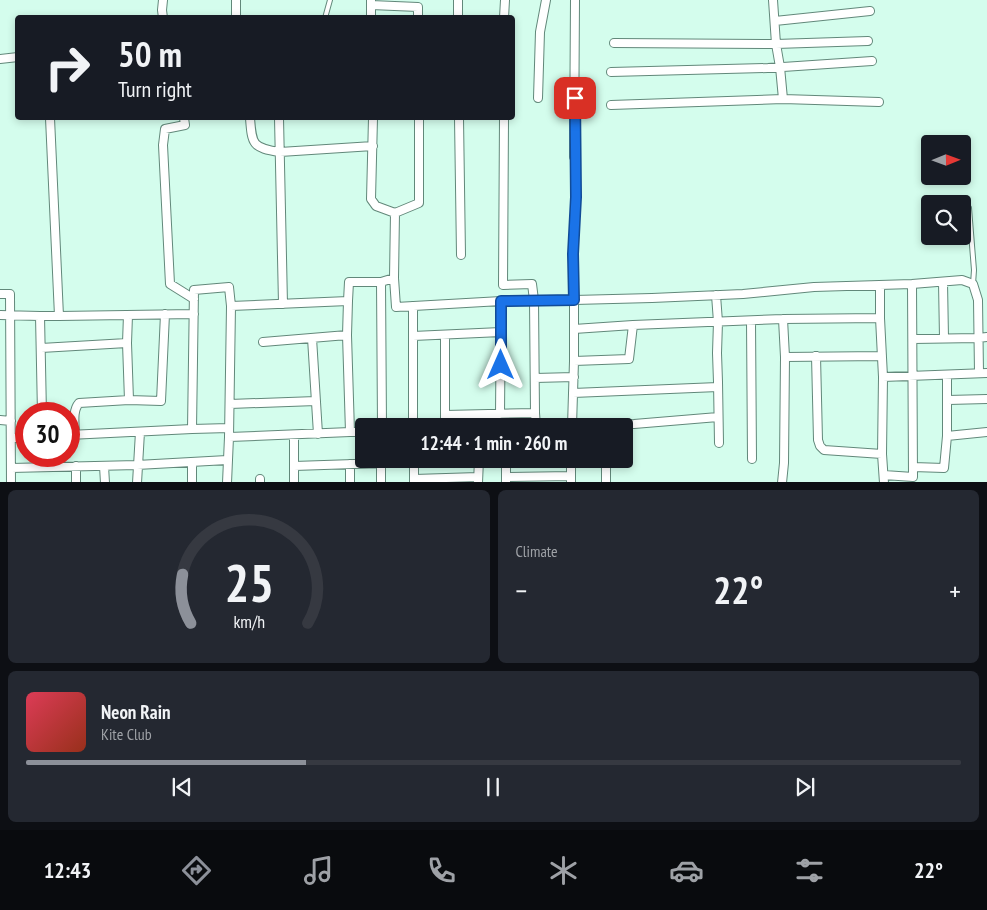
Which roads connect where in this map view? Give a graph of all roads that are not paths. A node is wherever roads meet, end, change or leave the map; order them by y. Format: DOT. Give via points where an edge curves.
graph roads {
  1 [pos="163,0"];
  2 [pos="236,0"];
  3 [pos="330,0"];
  4 [pos="458,0"];
  5 [pos="504,0"];
  6 [pos="546,0"];
  7 [pos="575,0"];
  8 [pos="773,0"];
  9 [pos="371,3"];
  10 [pos="418,3"];
  11 [pos="870,11"];
  12 [pos="163,15"];
  13 [pos="236,15"];
  14 [pos="326,15"];
  15 [pos="458,15"];
  16 [pos="504,15"];
  17 [pos="775,21"];
  18 [pos="868,41"];
  19 [pos="614,43"];
  20 [pos="776,44"];
  21 [pos="0,58"];
  22 [pos="15,58"];
  23 [pos="872,62"];
  24 [pos="780,67"];
  25 [pos="611,72"];
  26 [pos="538,98"];
  27 [pos="783,99"];
  28 [pos="879,102"];
  29 [pos="610,105"];
  30 [pos="50,120"];
  31 [pos="184,120"];
  32 [pos="250,120"];
  33 [pos="279,120"];
  34 [pos="373,120"];
  35 [pos="419,120"];
  36 [pos="459,120"];
  37 [pos="504,120"];
  38 [pos="372,146"];
  39 [pos="280,152"];
  40 [pos="574,157"];
  41 [pos="396,213"];
  42 [pos="971,233"];
  43 [pos="461,255"];
  44 [pos="394,278"];
  45 [pos="381,282"];
  46 [pos="943,282"];
  47 [pos="912,284"];
  48 [pos="973,284"];
  49 [pos="880,285"];
  50 [pos="0,294"];
  51 [pos="716,296"];
  52 [pos="194,299"];
  53 [pos="534,300"];
  54 [pos="574,300"];
  55 [pos="978,300"];
  56 [pos="987,300"];
  57 [pos="348,301"];
  58 [pos="501,301"];
  59 [pos="284,304"];
  60 [pos="231,306"];
  61 [pos="413,306"];
  62 [pos="165,314"];
  63 [pos="194,314"];
  64 [pos="0,315"];
  65 [pos="10,315"];
  66 [pos="128,315"];
  67 [pos="40,316"];
  68 [pos="59,316"];
  69 [pos="880,318"];
  70 [pos="783,320"];
  71 [pos="751,321"];
  72 [pos="718,322"];
  73 [pos="633,325"];
  74 [pos="574,329"];
  75 [pos="501,332"];
  76 [pos="445,334"];
  77 [pos="347,335"];
  78 [pos="413,336"];
  79 [pos="987,336"];
  80 [pos="312,338"];
  81 [pos="944,338"];
  82 [pos="978,338"];
  83 [pos="912,339"];
  84 [pos="263,342"];
  85 [pos="127,343"];
  86 [pos="41,348"];
  87 [pos="785,356"];
  88 [pos="816,356"];
  89 [pos="882,356"];
  90 [pos="574,361"];
  91 [pos="983,373"];
  92 [pos="947,375"];
  93 [pos="913,376"];
  94 [pos="574,377"];
  95 [pos="883,377"];
  96 [pos="535,378"];
  97 [pos="10,383"];
  98 [pos="0,384"];
  99 [pos="718,387"];
  100 [pos="573,392"];
  101 [pos="987,399"];
  102 [pos="129,400"];
  103 [pos="948,400"];
  104 [pos="316,401"];
  105 [pos="42,402"];
  106 [pos="79,402"];
  107 [pos="230,404"];
  108 [pos="535,413"];
  109 [pos="500,414"];
  110 [pos="445,415"];
  111 [pos="718,417"];
  112 [pos="382,418"];
  113 [pos="413,418"];
  114 [pos="535,418"];
  115 [pos="572,418"];
  116 [pos="0,420"];
  117 [pos="11,422"];
  118 [pos="633,424"];
  119 [pos="229,428"];
  120 [pos="192,429"];
  121 [pos="140,432"];
  122 [pos="350,432"];
  123 [pos="355,432"];
  124 [pos="987,432"];
  125 [pos="318,434"];
  126 [pos="80,435"];
  127 [pos="294,435"];
  128 [pos="947,436"];
  129 [pos="229,437"];
  130 [pos="11,438"];
  131 [pos="15,438"];
  132 [pos="719,443"];
  133 [pos="882,454"];
  134 [pos="752,459"];
  135 [pos="227,460"];
  136 [pos="192,462"];
  137 [pos="138,464"];
  138 [pos="350,464"];
  139 [pos="355,464"];
  140 [pos="80,466"];
  141 [pos="104,466"];
  142 [pos="294,466"];
  143 [pos="44,467"];
  144 [pos="76,467"];
  145 [pos="913,467"];
  146 [pos="12,468"];
  147 [pos="381,468"];
  148 [pos="414,468"];
  149 [pos="606,468"];
  150 [pos="571,479"];
  151 [pos="884,479"];
  152 [pos="446,480"];
  153 [pos="478,480"];
  154 [pos="506,480"];
  155 [pos="534,480"];
  156 [pos="414,481"];
  157 [pos="11,482"];
  158 [pos="76,482"];
  159 [pos="105,482"];
  160 [pos="137,482"];
  161 [pos="192,482"];
  162 [pos="227,482"];
  163 [pos="294,482"];
  164 [pos="350,482"];
  165 [pos="381,482"];
  166 [pos="606,482"];
  167 [pos="782,482"];
  1 -- 12 [label="street"];
  2 -- 13 [label="street"];
  3 -- 14 [label="lane"];
  4 -- 15 [label="street"];
  5 -- 16 [label="street"];
  6 -- 26 [label="street" via="540,32"];
  7 -- 40 [label="street"];
  8 -- 17 [label="street"];
  9 -- 10 [label="street"];
  11 -- 17 [label="street"];
  17 -- 20 [label="street"];
  18 -- 20 [label="street"];
  19 -- 20 [label="street"];
  20 -- 24 [label="street"];
  21 -- 22 [label="street"];
  23 -- 24 [label="street"];
  24 -- 25 [label="street"];
  24 -- 27 [label="street"];
  27 -- 28 [label="street"];
  27 -- 29 [label="street"];
  30 -- 68 [label="street"];
  31 -- 52 [label="street" via="185,125 165,129 164,137 170,284"];
  32 -- 39 [label="street" via="254,144"];
  33 -- 39 [label="street"];
  34 -- 38 [label="street"];
  35 -- 41 [label="street" via="419,203"];
  36 -- 43 [label="street"];
  37 -- 53 [label="street" via="503,284 532,284"];
  38 -- 39 [label="street"];
  38 -- 41 [label="street" via="371,199 376,206"];
  39 -- 59 [label="street"];
  40 -- 54 [label="lane"];
  41 -- 44 [label="street"];
  42 -- 48 [label="lane"];
  44 -- 45 [label="street"];
  44 -- 61 [label="street" via="396,307"];
  45 -- 57 [label="street" via="349,282"];
  45 -- 112 [label="street"];
  46 -- 47 [label="street"];
  46 -- 48 [label="street" via="962,280"];
  46 -- 81 [label="street"];
  47 -- 49 [label="street"];
  47 -- 83 [label="street"];
  48 -- 55 [label="street"];
  49 -- 51 [label="street"];
  49 -- 69 [label="street"];
  50 -- 65 [label="street" via="10,294"];
  51 -- 54 [label="street"];
  51 -- 72 [label="street"];
  52 -- 60 [label="street" via="194,290 229,287"];
  52 -- 63 [label="street"];
  53 -- 54 [label="street"];
  53 -- 58 [label="street"];
  53 -- 96 [label="street"];
  54 -- 74 [label="street"];
  55 -- 56 [label="street"];
  55 -- 82 [label="street"];
  57 -- 59 [label="street"];
  57 -- 77 [label="street"];
  58 -- 61 [label="street"];
  58 -- 75 [label="street"];
  59 -- 60 [label="street"];
  60 -- 107 [label="street"];
  61 -- 78 [label="street"];
  62 -- 63 [label="street"];
  62 -- 66 [label="street"];
  62 -- 102 [label="street" via="161,400"];
  63 -- 120 [label="street"];
  64 -- 65 [label="street"];
  65 -- 67 [label="street"];
  65 -- 97 [label="street"];
  66 -- 68 [label="street"];
  66 -- 85 [label="street"];
  67 -- 68 [label="street"];
  67 -- 86 [label="street"];
  69 -- 70 [label="street"];
  69 -- 89 [label="street"];
  70 -- 71 [label="street"];
  70 -- 87 [label="street"];
  71 -- 72 [label="street"];
  71 -- 134 [label="street"];
  72 -- 73 [label="street"];
  72 -- 99 [label="street"];
  73 -- 74 [label="street"];
  73 -- 90 [label="street" via="629,359"];
  74 -- 90 [label="street"];
  75 -- 76 [label="street"];
  75 -- 109 [label="street"];
  76 -- 78 [label="street"];
  76 -- 110 [label="street"];
  77 -- 80 [label="street"];
  77 -- 122 [label="street"];
  78 -- 113 [label="street"];
  79 -- 82 [label="street"];
  80 -- 84 [label="street"];
  80 -- 104 [label="street"];
  81 -- 82 [label="street"];
  81 -- 83 [label="street"];
  82 -- 91 [label="street"];
  83 -- 93 [label="street"];
  85 -- 86 [label="street"];
  85 -- 102 [label="street"];
  86 -- 105 [label="street"];
  87 -- 88 [label="street"];
  87 -- 167 [label="street"];
  88 -- 89 [label="street"];
  88 -- 133 [label="street" via="820,446 824,450"];
  89 -- 95 [label="street"];
  90 -- 94 [label="street"];
  91 -- 92 [label="street"];
  92 -- 93 [label="street"];
  92 -- 103 [label="street"];
  93 -- 95 [label="street"];
  93 -- 145 [label="street"];
  94 -- 96 [label="street"];
  94 -- 100 [label="street"];
  95 -- 133 [label="street"];
  96 -- 108 [label="street"];
  97 -- 98 [label="street"];
  97 -- 117 [label="street"];
  99 -- 100 [label="street"];
  99 -- 111 [label="street"];
  100 -- 115 [label="street"];
  101 -- 103 [label="street"];
  102 -- 106 [label="street"];
  103 -- 128 [label="street"];
  104 -- 107 [label="street"];
  104 -- 125 [label="street"];
  107 -- 119 [label="street"];
  108 -- 109 [label="street"];
  108 -- 114 [label="street"];
  109 -- 110 [label="street"];
  111 -- 118 [label="street"];
  111 -- 132 [label="street"];
  116 -- 117 [label="street"];
  117 -- 130 [label="street"];
  119 -- 120 [label="street"];
  119 -- 129 [label="street"];
  120 -- 121 [label="street"];
  121 -- 126 [label="street"];
  121 -- 137 [label="street"];
  122 -- 123 [label="street"];
  122 -- 125 [label="street"];
  124 -- 128 [label="street"];
  125 -- 127 [label="street"];
  127 -- 129 [label="street"];
  127 -- 142 [label="street"];
  128 -- 145 [label="street" via="944,468"];
  129 -- 135 [label="street"];
  130 -- 131 [label="street"];
  130 -- 146 [label="street"];
  133 -- 151 [label="street"];
  135 -- 136 [label="street"];
  135 -- 162 [label="street"];
  136 -- 137 [label="street"];
  136 -- 161 [label="street"];
  137 -- 141 [label="street"];
  137 -- 160 [label="street"];
  138 -- 139 [label="street"];
  138 -- 142 [label="street"];
  138 -- 164 [label="street"];
  140 -- 141 [label="street"];
  141 -- 159 [label="street"];
  142 -- 163 [label="street"];
  143 -- 146 [label="street"];
  144 -- 158 [label="street"];
  145 -- 151 [label="street" via="913,477"];
  146 -- 157 [label="street"];
  147 -- 165 [label="street"];
  148 -- 156 [label="street"];
  149 -- 166 [label="street"];
  150 -- 155 [label="street"];
  152 -- 153 [label="street"];
  152 -- 156 [label="street"];
  154 -- 155 [label="street"];
}
